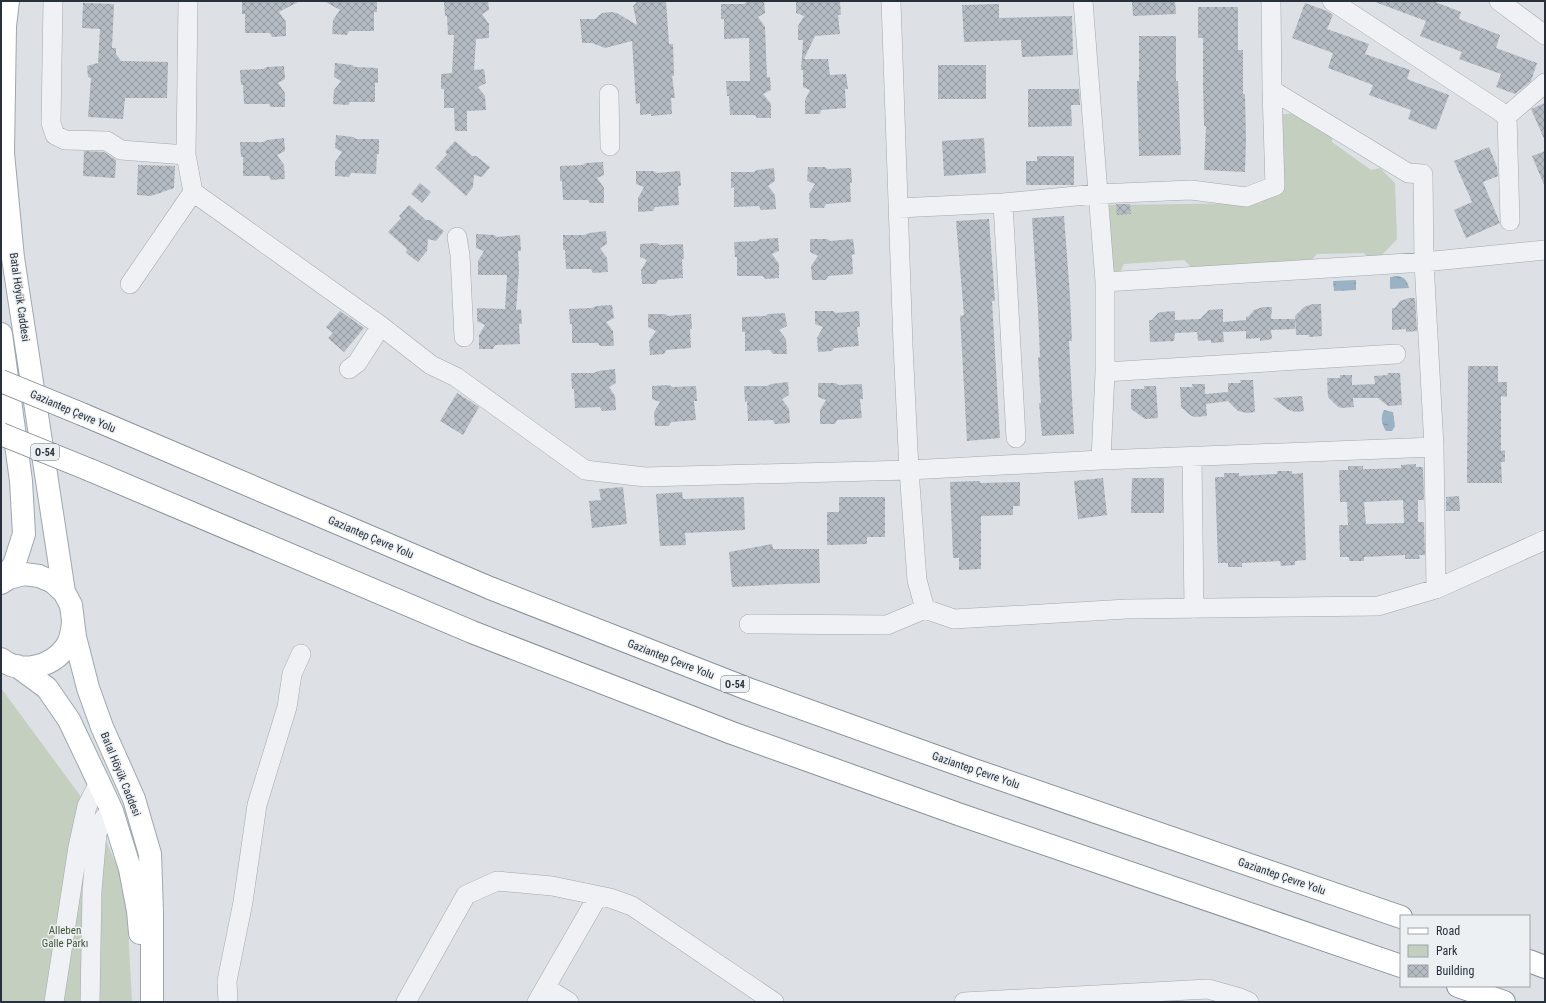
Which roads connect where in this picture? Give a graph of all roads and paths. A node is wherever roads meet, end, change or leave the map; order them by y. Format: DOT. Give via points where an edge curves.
graph roads {
  1 [pos="8,1"];
  2 [pos="53,1"];
  3 [pos="188,1"];
  4 [pos="891,1"];
  5 [pos="1083,1"];
  6 [pos="1272,1"];
  7 [pos="1332,1"];
  8 [pos="1499,1"];
  9 [pos="1545,35"];
  10 [pos="1545,83"];
  11 [pos="1272,90"];
  12 [pos="609,94"];
  13 [pos="1507,116"];
  14 [pos="610,146"];
  15 [pos="186,155"];
  16 [pos="193,192"];
  17 [pos="1097,194"];
  18 [pos="1003,203"];
  19 [pos="898,208"];
  20 [pos="1510,221"];
  21 [pos="457,237"];
  22 [pos="1545,250"];
  23 [pos="1424,262"];
  24 [pos="1105,282"];
  25 [pos="130,284"];
  26 [pos="380,326"];
  27 [pos="1,334"];
  28 [pos="464,337"];
  29 [pos="1396,354"];
  30 [pos="349,369"];
  31 [pos="1105,372"];
  32 [pos="1,381"];
  33 [pos="1,434"];
  34 [pos="1016,438"];
  35 [pos="1434,447"];
  36 [pos="1192,457"];
  37 [pos="1101,460"];
  38 [pos="909,470"];
  39 [pos="1545,540"];
  40 [pos="1,582"];
  41 [pos="1436,589"];
  42 [pos="64,592"];
  43 [pos="925,609"];
  44 [pos="1194,609"];
  45 [pos="74,620"];
  46 [pos="749,624"];
  47 [pos="301,654"];
  48 [pos="9,662"];
  49 [pos="99,783"];
  50 [pos="112,811"];
  51 [pos="598,896"];
  52 [pos="1400,917"];
  53 [pos="1530,961"];
  54 [pos="1400,966"];
  55 [pos="1545,967"];
  56 [pos="1461,987"];
  57 [pos="542,995"];
  58 [pos="54,1002"];
  59 [pos="90,1002"];
  60 [pos="148,1002"];
  61 [pos="152,1002"];
  62 [pos="228,1002"];
  63 [pos="406,1002"];
  64 [pos="569,1002"];
  65 [pos="774,1002"];
  66 [pos="964,1002"];
  67 [pos="1249,1002"];
  68 [pos="1504,1002"];
  1 -- 42 [label="main road, Batal Höyük Caddesi" via="5,26 3,153 13,258"];
  2 -- 15 [label="street" via="52,123 55,135 65,140 106,141 121,150"];
  3 -- 15 [label="street"];
  4 -- 19 [label="street"];
  5 -- 17 [label="street"];
  6 -- 11 [label="street"];
  7 -- 13 [label="street"];
  8 -- 9 [label="street"];
  10 -- 13 [label="street"];
  11 -- 17 [label="street" via="1275,186 1246,197 1190,190"];
  11 -- 23 [label="street" via="1408,173 1423,174"];
  12 -- 14 [label="street"];
  13 -- 20 [label="street"];
  15 -- 16 [label="street"];
  16 -- 25 [label="street"];
  16 -- 26 [label="street"];
  17 -- 18 [label="street"];
  17 -- 24 [label="street"];
  18 -- 19 [label="street"];
  18 -- 34 [label="street"];
  19 -- 38 [label="street"];
  21 -- 28 [label="street"];
  22 -- 23 [label="street"];
  23 -- 24 [label="street"];
  23 -- 35 [label="street"];
  24 -- 31 [label="street"];
  26 -- 30 [label="street" via="357,363"];
  26 -- 38 [label="street" via="431,365 456,377 585,470 645,477"];
  27 -- 40 [label="main road, Batal Höyük Caddesi" via="21,481 24,534 14,565"];
  29 -- 31 [label="street"];
  31 -- 37 [label="street"];
  32 -- 52 [label="main road, Gaziantep Çevre Yolu / O-54, bridge" via="490,588 741,686"];
  33 -- 54 [label="main road, O-54, bridge" via="472,632 732,733"];
  35 -- 36 [label="street"];
  35 -- 41 [label="street"];
  36 -- 37 [label="street"];
  36 -- 44 [label="street"];
  37 -- 38 [label="street"];
  38 -- 43 [label="street" via="917,580"];
  39 -- 41 [label="street"];
  40 -- 42 [label="main road, Batal Höyük Caddesi" via="24,574 39,576 53,582"];
  41 -- 44 [label="street" via="1378,606"];
  42 -- 45 [label="main road, Batal Höyük Caddesi" via="71,605"];
  43 -- 44 [label="street" via="954,619 1127,609"];
  43 -- 46 [label="street" via="887,625"];
  45 -- 48 [label="main road, Batal Höyük Caddesi" via="72,635 66,647 56,657 44,664 31,667"];
  45 -- 61 [label="main road, Batal Höyük Caddesi" via="75,637 88,688 134,799 150,854"];
  47 -- 62 [label="street" via="292,674 287,707 257,805 243,902 227,981"];
  48 -- 49 [label="main road, Batal Höyük Caddesi" via="47,688 69,720"];
  49 -- 50 [label="main road, Batal Höyük Caddesi"];
  49 -- 58 [label="street" via="87,806 79,840"];
  50 -- 59 [label="street" via="104,818 97,833 92,891"];
  50 -- 60 [label="main road, Batal Höyük Caddesi" via="130,869 138,911"];
  51 -- 57 [label="street"];
  51 -- 63 [label="street" via="552,886 497,881 466,894"];
  51 -- 65 [label="street" via="632,906"];
  53 -- 55 [label="main road"];
  56 -- 68 [label="main road"];
  57 -- 64 [label="street"];
  66 -- 67 [label="street" via="1208,989"];
}
